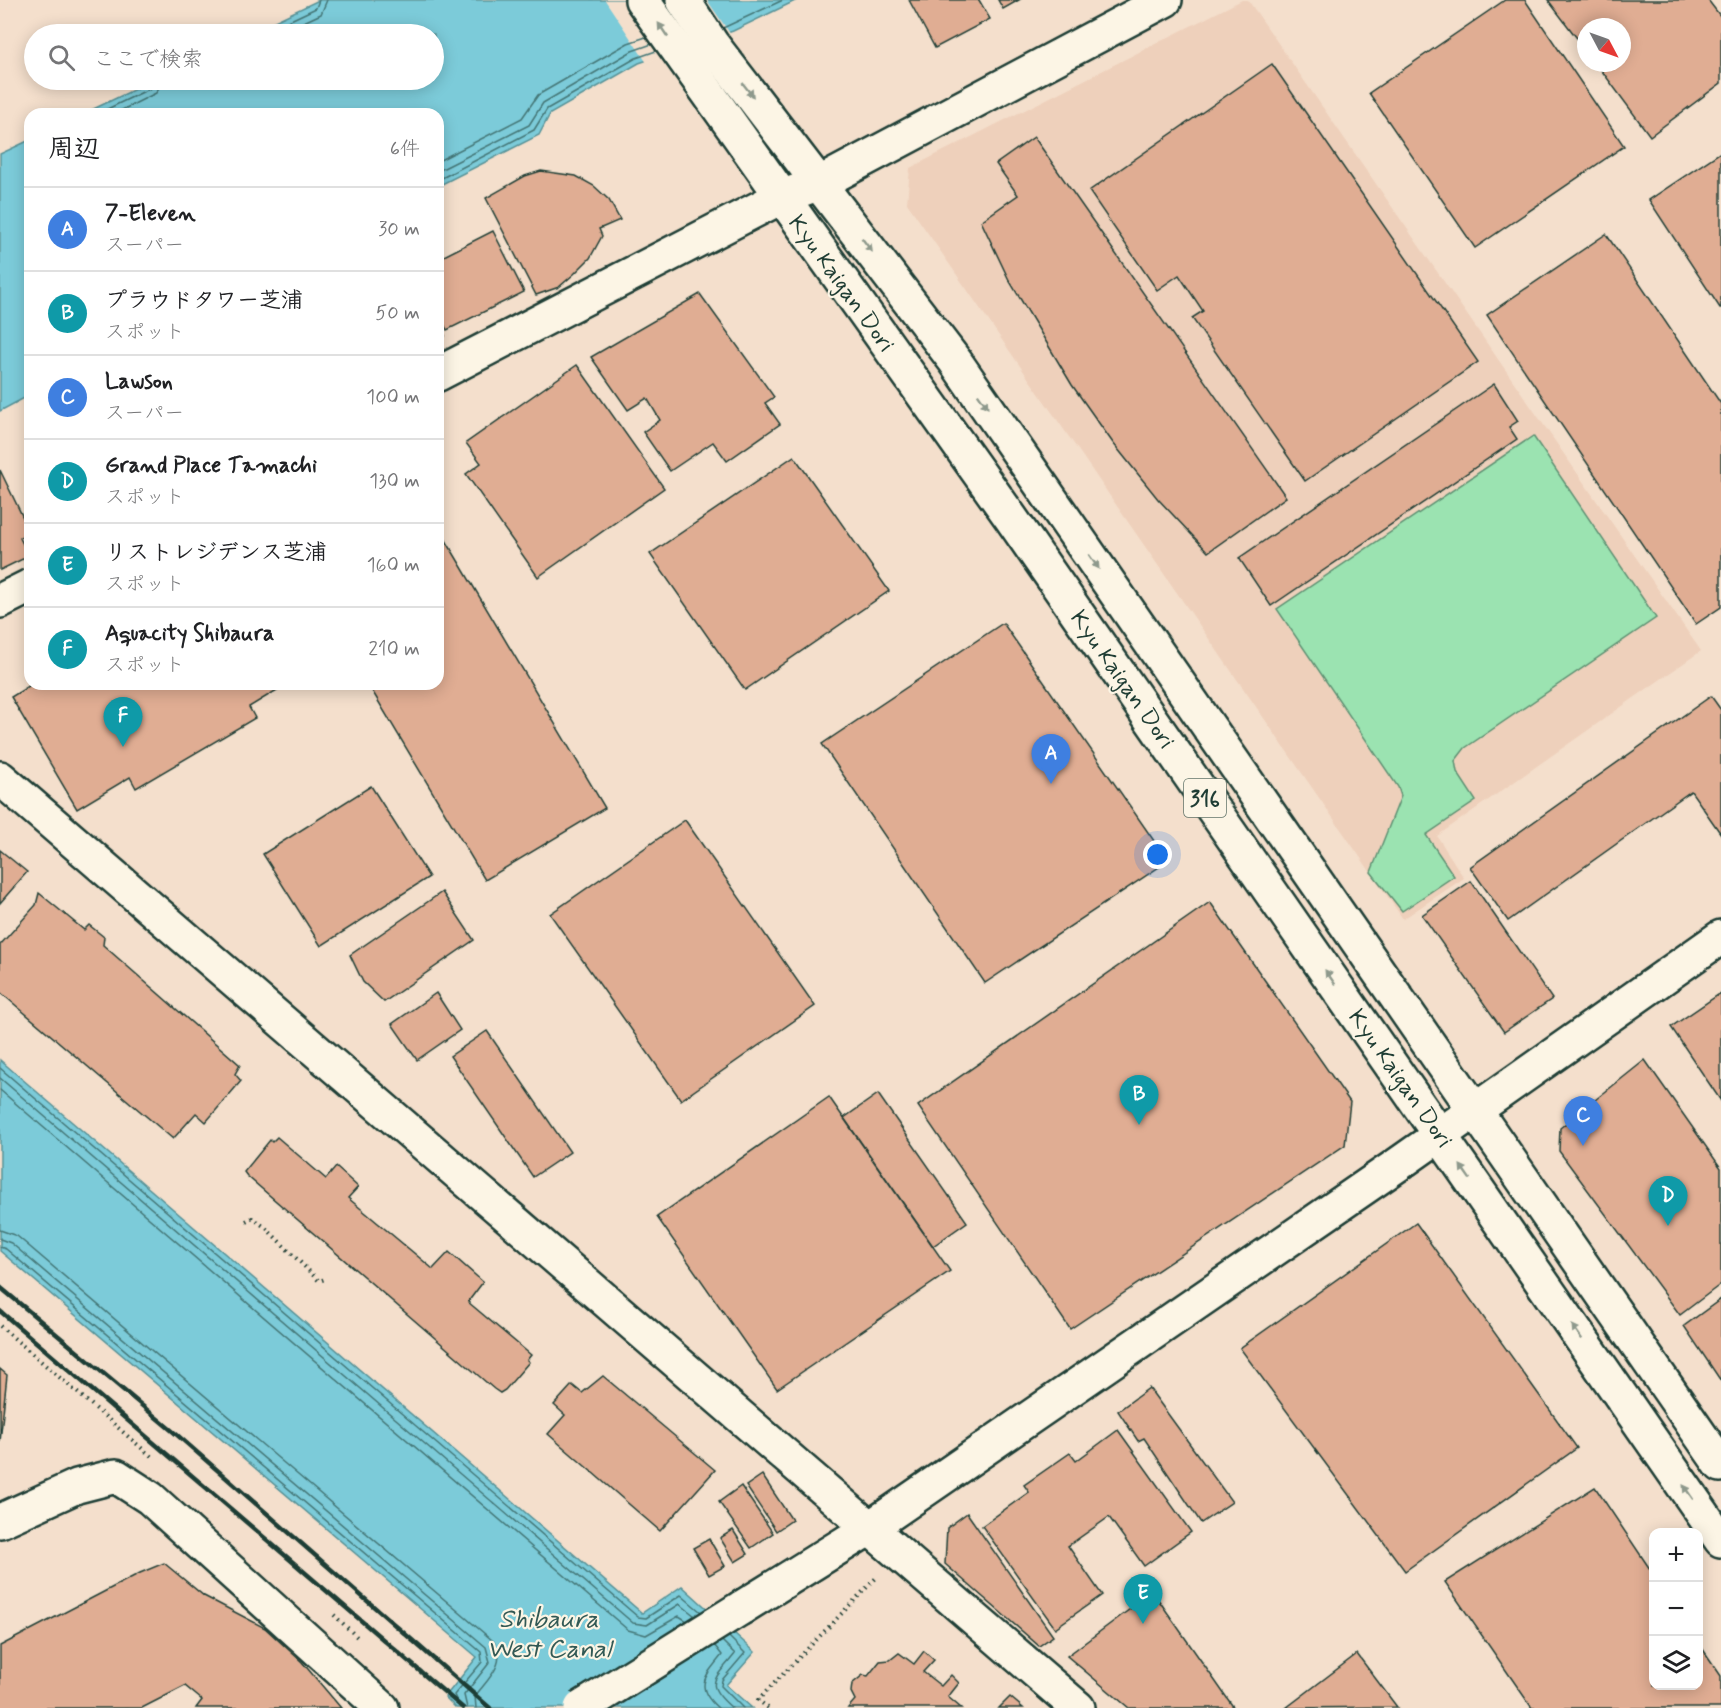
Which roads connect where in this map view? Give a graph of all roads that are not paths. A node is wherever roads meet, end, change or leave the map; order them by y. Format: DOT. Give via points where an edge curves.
graph roads {
  1 [pos="642,0"];
  2 [pos="683,0"];
  3 [pos="1165,0"];
  4 [pos="820,183"];
  5 [pos="781,196"];
  6 [pos="444,371"];
  7 [pos="24,589"];
  8 [pos="0,602"];
  9 [pos="0,778"];
  10 [pos="1721,937"];
  11 [pos="1474,1109"];
  12 [pos="1439,1134"];
  13 [pos="1721,1465"];
  14 [pos="0,1521"];
  15 [pos="868,1529"];
  16 [pos="1721,1540"];
  17 [pos="382,1708"];
  18 [pos="581,1708"];
  19 [pos="1078,1708"];
  5 -- 1 [label="street, Kyu Kaigan Dori / 316, one-way"];
  2 -- 4 [label="street, Kyu Kaigan Dori / 316, one-way" via="712,44"];
  3 -- 4 [label="street"];
  4 -- 5 [label="street"];
  4 -- 11 [label="street, Kyu Kaigan Dori / 316, one-way" via="955,361"];
  5 -- 6 [label="street"];
  12 -- 5 [label="street, Kyu Kaigan Dori / 316, one-way" via="1011,518"];
  7 -- 8 [label="street"];
  9 -- 15 [label="street"];
  10 -- 11 [label="street"];
  11 -- 12 [label="street"];
  11 -- 13 [label="street, Kyu Kaigan Dori / 316"];
  12 -- 15 [label="street"];
  16 -- 12 [label="street, Kyu Kaigan Dori / 316, one-way"];
  14 -- 17 [label="street" via="77,1486 116,1476 150,1498"];
  15 -- 18 [label="street, bridge"];
  15 -- 19 [label="street"];
}
